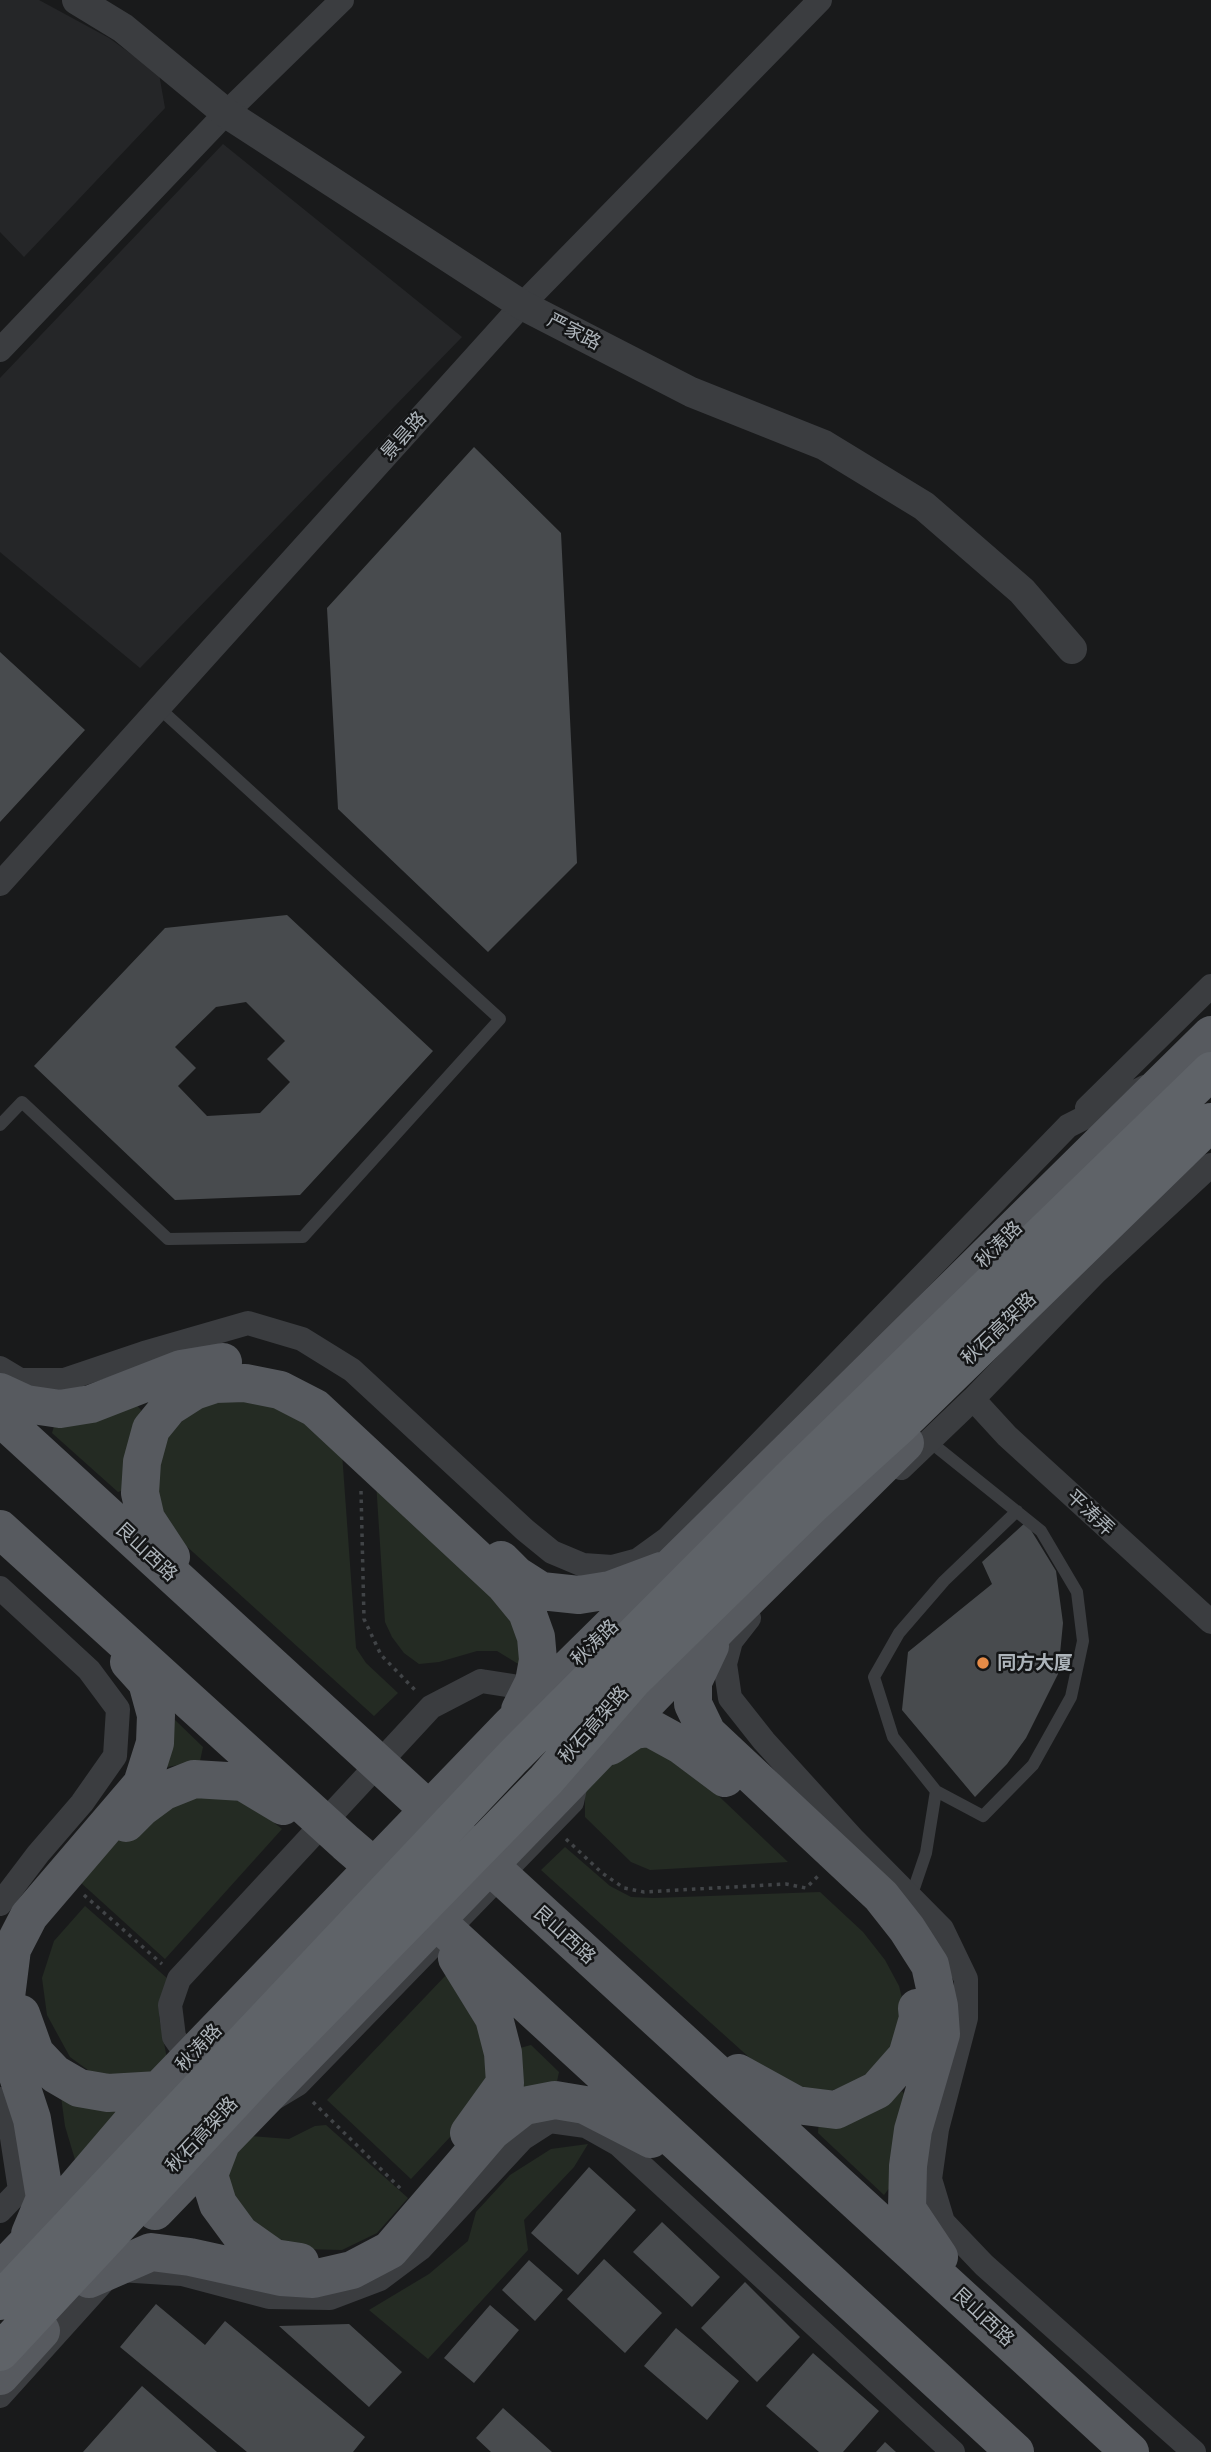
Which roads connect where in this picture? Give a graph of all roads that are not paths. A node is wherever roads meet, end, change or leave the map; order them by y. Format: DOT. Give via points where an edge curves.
graph roads {
  1 [pos="77,0"];
  2 [pos="342,0"];
  3 [pos="820,0"];
  4 [pos="226,113"];
  5 [pos="522,305"];
  6 [pos="0,350"];
  7 [pos="1072,649"];
  8 [pos="159,708"];
  9 [pos="0,884"];
  10 [pos="1211,986"];
  11 [pos="1211,1035"];
  12 [pos="1211,1071"];
  13 [pos="1170,1074"];
  14 [pos="1211,1122"];
  15 [pos="0,1125"];
  16 [pos="1068,1126"];
  17 [pos="1211,1144"];
  18 [pos="1211,1165"];
  19 [pos="0,1368"];
  20 [pos="0,1392"];
  21 [pos="973,1399"];
  22 [pos="0,1417"];
  23 [pos="929,1441"];
  24 [pos="1017,1511"];
  25 [pos="8,1537"];
  26 [pos="680,1563"];
  27 [pos="0,1588"];
  28 [pos="206,1607"];
  29 [pos="1211,1622"];
  30 [pos="734,1623"];
  31 [pos="535,1714"];
  32 [pos="602,1751"];
  33 [pos="936,1791"];
  34 [pos="346,1843"];
  35 [pos="911,1898"];
  36 [pos="0,1904"];
  37 [pos="432,1917"];
  38 [pos="680,2041"];
  39 [pos="200,2074"];
  40 [pos="159,2090"];
  41 [pos="0,2099"];
  42 [pos="220,2146"];
  43 [pos="725,2188"];
  44 [pos="20,2190"];
  45 [pos="0,2211"];
  46 [pos="13,2258"];
  47 [pos="101,2274"];
  48 [pos="0,2301"];
  49 [pos="974,2308"];
  50 [pos="0,2352"];
  51 [pos="0,2376"];
  52 [pos="0,2396"];
  53 [pos="953,2452"];
  54 [pos="1015,2452"];
  55 [pos="1130,2452"];
  56 [pos="1194,2452"];
  1 -- 4 [label="street, 严家路" via="123,28"];
  2 -- 4 [label="street"];
  3 -- 5 [label="street, 景昙路"];
  4 -- 5 [label="street, 严家路"];
  4 -- 6 [label="street"];
  5 -- 7 [label="street, 严家路" via="691,392 824,444 913,499 1022,591"];
  5 -- 8 [label="street, 景昙路"];
  8 -- 9 [label="street, 景昙路"];
  8 -- 15 [label="lane" via="500,1019 303,1237 168,1239 22,1102"];
  10 -- 16 [label="street"];
  11 -- 13 [label="main road, 秋涛路"];
  12 -- 48 [label="highway, 秋石高架路" via="809,1461 523,1747"];
  13 -- 16 [label="street"];
  13 -- 26 [label="main road, 秋涛路"];
  14 -- 50 [label="highway, 秋石高架路" via="632,1681 546,1780 262,2070"];
  16 -- 26 [label="street"];
  17 -- 30 [label="main road" via="1133,1215"];
  18 -- 21 [label="street" via="1096,1272"];
  19 -- 26 [label="street" via="20,1380 64,1380 248,1324 302,1339 352,1370 552,1552 583,1565 612,1567 638,1560"];
  20 -- 26 [label="main road" via="26,1404 60,1409 91,1404 181,1369 247,1362 282,1372 321,1392 516,1575 541,1591 579,1595 610,1590"];
  21 -- 23 [label="street"];
  21 -- 29 [label="street, 平涛弄" via="1007,1436"];
  22 -- 28 [label="main road, 艮山西路"];
  23 -- 24 [label="lane"];
  23 -- 30 [label="street"];
  24 -- 33 [label="lane" via="935,1591 899,1633 874,1676 893,1737"];
  24 -- 33 [label="lane" via="1041,1531 1077,1592 1083,1641 1071,1697 1033,1765 984,1816"];
  25 -- 34 [label="main road"];
  25 -- 46 [label="main road" via="147,1682 156,1715 155,1743 142,1784 29,1916 12,1949 6,2040 32,2119 45,2198"];
  26 -- 30 [label="street"];
  26 -- 31 [label="main road, 秋涛路"];
  27 -- 36 [label="street" via="89,1670 118,1709 115,1756"];
  28 -- 31 [label="main road" via="146,1519 140,1493 151,1429 169,1407 215,1384 280,1390 316,1408 504,1584 527,1612 538,1660"];
  28 -- 38 [label="main road, 艮山西路"];
  30 -- 32 [label="main road"];
  30 -- 35 [label="street" via="725,1664 730,1698 764,1741"];
  30 -- 49 [label="main road" via="693,1682 694,1704 707,1733 881,1896 930,1965 941,2035 913,2130 907,2209"];
  31 -- 39 [label="street" via="513,1686 481,1681 430,1707 179,1979 170,2005 174,2037"];
  31 -- 39 [label="street" via="579,1757 572,1802 298,2084 274,2099 246,2108"];
  31 -- 40 [label="main road, 秋涛路"];
  32 -- 38 [label="main road" via="634,1730 650,1728 719,1773 867,1910 915,1985 918,2018 908,2056 877,2090 836,2110 796,2105"];
  32 -- 42 [label="main road"];
  33 -- 35 [label="lane" via="926,1853"];
  34 -- 37 [label="main road"];
  34 -- 40 [label="main road" via="243,1782 194,1779 164,1791 141,1808 36,1925 22,1964 17,2000 35,2053 54,2074 79,2088 108,2093"];
  35 -- 56 [label="street" via="942,1928 966,1979 966,2018 937,2129 930,2179 943,2222 984,2265"];
  37 -- 42 [label="main road" via="494,2018 505,2083 479,2122 376,2237 346,2255 312,2263 274,2258 240,2234 218,2204 209,2175"];
  37 -- 43 [label="main road"];
  38 -- 49 [label="main road, 艮山西路"];
  39 -- 44 [label="street" via="106,2167"];
  39 -- 47 [label="street" via="112,2177"];
  40 -- 46 [label="main road, 秋涛路"];
  41 -- 44 [label="street" via="11,2131"];
  42 -- 47 [label="main road"];
  43 -- 47 [label="main road" via="613,2118 585,2105 555,2100 524,2106 492,2132 390,2250 352,2270 313,2279 281,2277 151,2252"];
  43 -- 54 [label="main road"];
  44 -- 45 [label="street"];
  44 -- 47 [label="street"];
  47 -- 51 [label="main road"];
  47 -- 52 [label="street"];
  47 -- 53 [label="street" via="182,2274 269,2297 330,2298 380,2279 420,2249 522,2139 551,2121 586,2126 618,2144"];
  49 -- 55 [label="main road, 艮山西路"];
}
